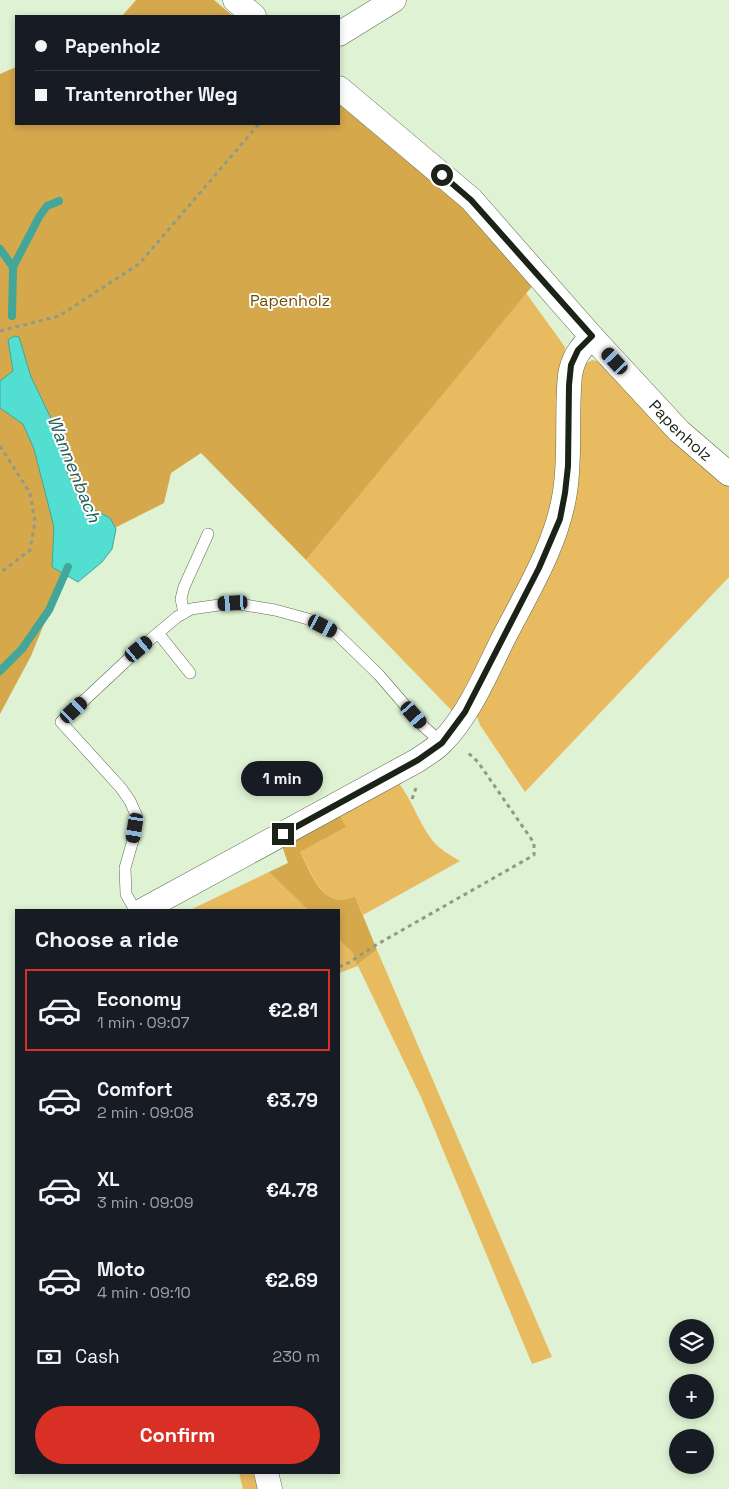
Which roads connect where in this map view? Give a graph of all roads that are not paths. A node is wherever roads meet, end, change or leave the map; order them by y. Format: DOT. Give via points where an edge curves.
graph roads {
  1 [pos="235,0"];
  2 [pos="394,0"];
  3 [pos="253,15"];
  4 [pos="340,33"];
  5 [pos="340,89"];
  6 [pos="592,336"];
  7 [pos="729,474"];
  8 [pos="208,534"];
  9 [pos="184,613"];
  10 [pos="158,633"];
  11 [pos="190,672"];
  12 [pos="442,743"];
  13 [pos="134,909"];
  14 [pos="145,909"];
  15 [pos="266,1474"];
  16 [pos="270,1489"];
  1 -- 3 [label="street"];
  2 -- 4 [label="street"];
  5 -- 6 [label="street, Papenholz" via="471,200"];
  6 -- 7 [label="street, Papenholz" via="680,431"];
  6 -- 12 [label="street" via="578,350 571,365 568,466 560,519 482,682"];
  8 -- 9 [label="lane" via="184,587 181,599"];
  9 -- 10 [label="lane"];
  9 -- 12 [label="lane" via="218,604 246,604 308,619 337,634"];
  10 -- 11 [label="lane"];
  10 -- 13 [label="lane" via="61,722 121,788 137,817 125,868 126,894"];
  12 -- 14 [label="street" via="418,760"];
  15 -- 16 [label="street"];
}
